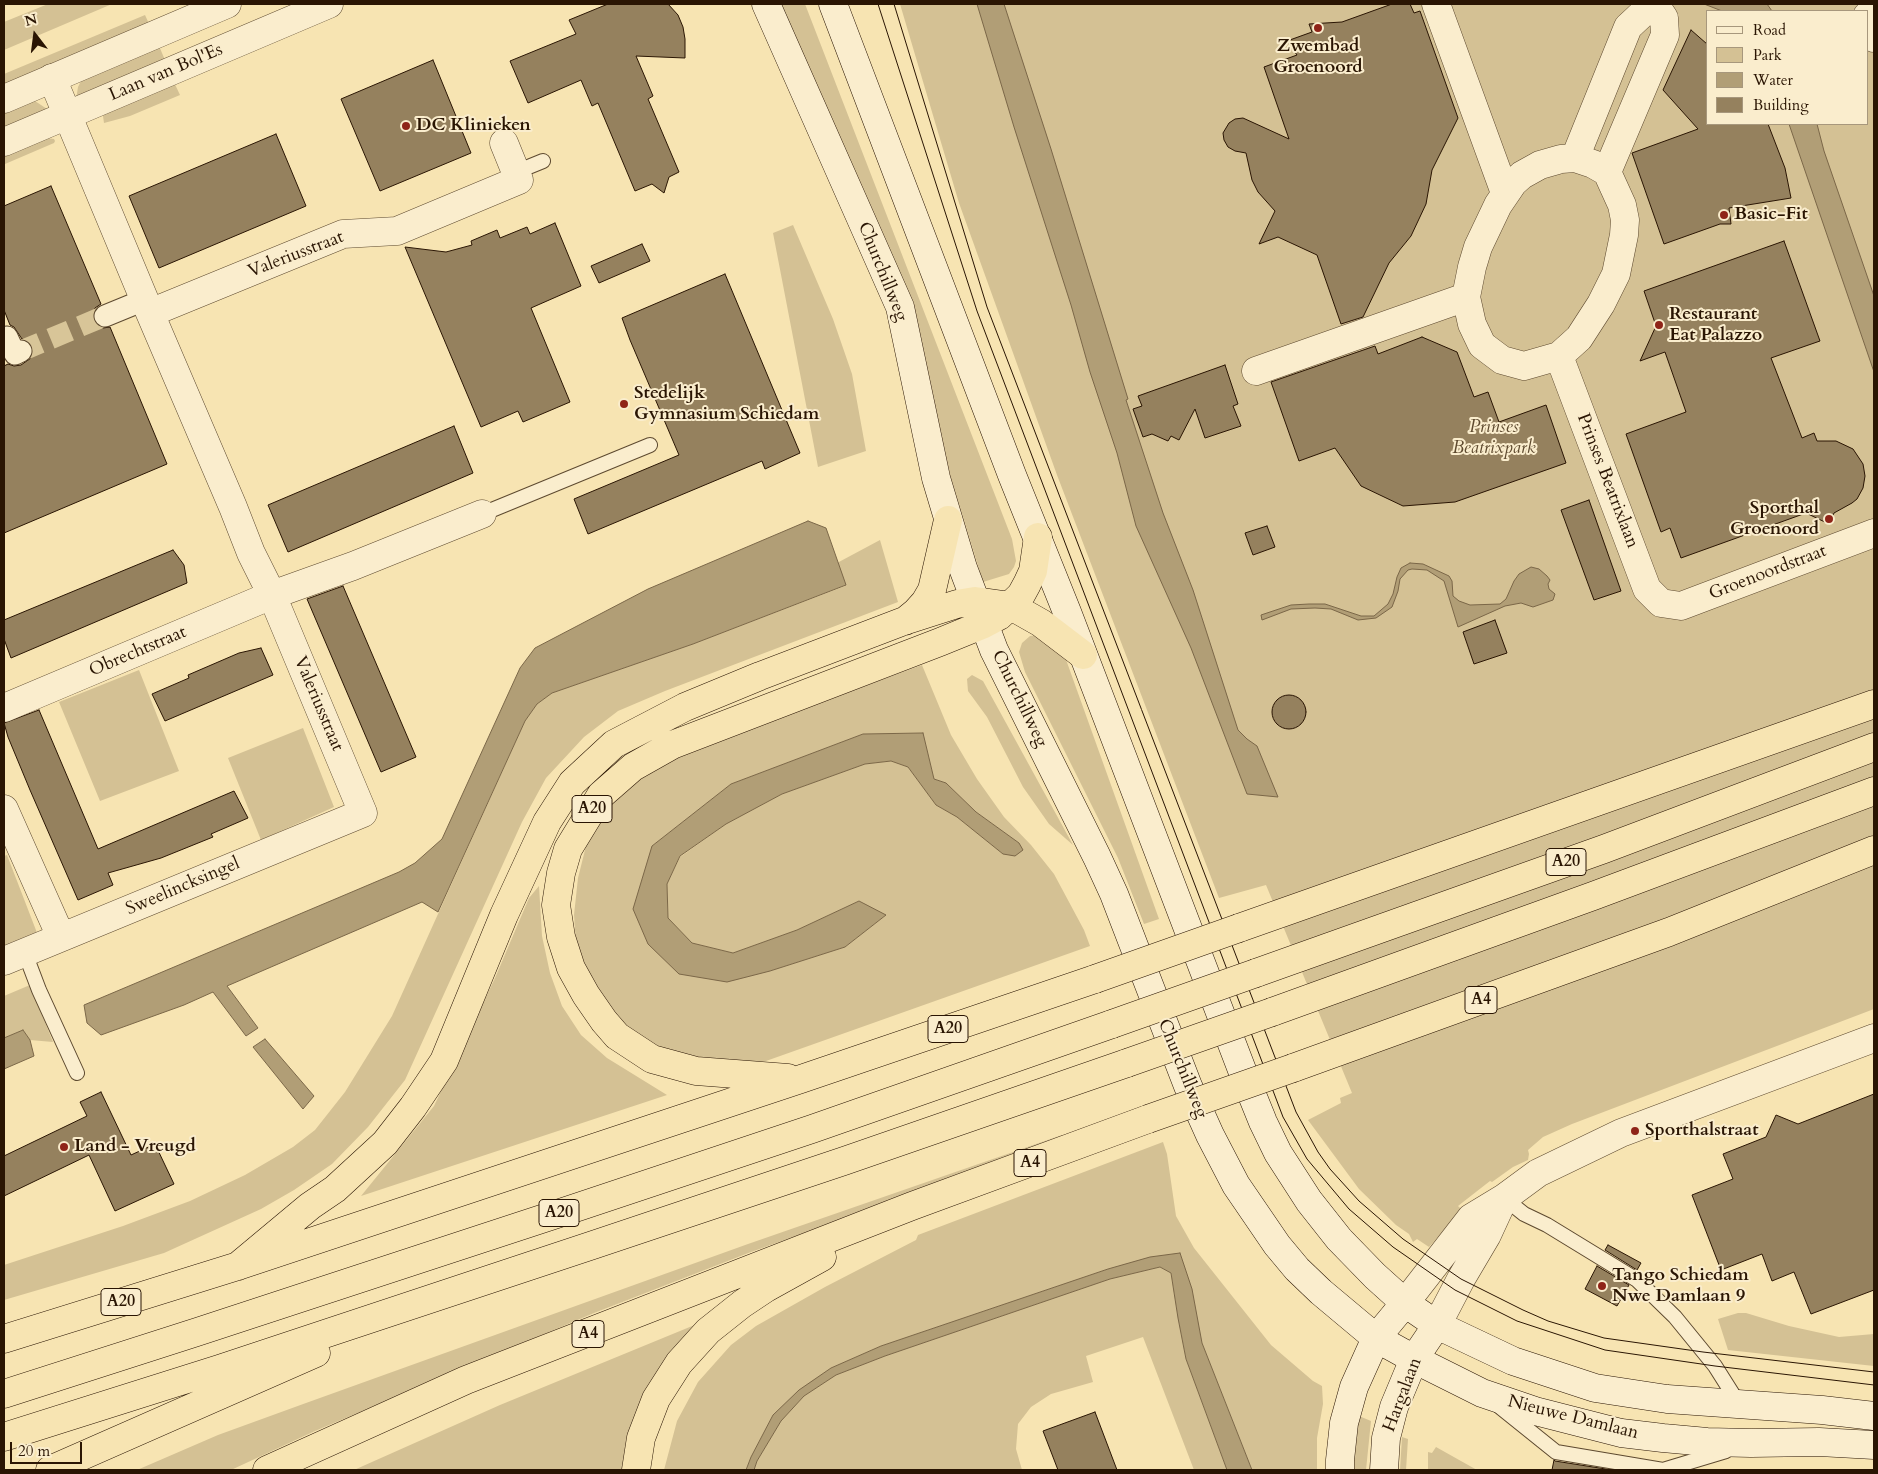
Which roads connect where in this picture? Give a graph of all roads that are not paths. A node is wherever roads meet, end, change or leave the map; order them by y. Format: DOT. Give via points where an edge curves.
graph roads {
  1 [pos="227,4"];
  2 [pos="329,4"];
  3 [pos="766,4"];
  4 [pos="833,4"];
  5 [pos="1436,4"];
  6 [pos="1659,6"];
  7 [pos="294,11"];
  8 [pos="1868,19"];
  9 [pos="1874,38"];
  10 [pos="52,78"];
  11 [pos="4,98"];
  12 [pos="67,115"];
  13 [pos="4,142"];
  14 [pos="504,143"];
  15 [pos="1575,158"];
  16 [pos="543,161"];
  17 [pos="516,172"];
  18 [pos="1607,172"];
  19 [pos="1505,193"];
  20 [pos="1466,297"];
  21 [pos="147,306"];
  22 [pos="105,316"];
  23 [pos="1559,356"];
  24 [pos="1256,371"];
  25 [pos="650,445"];
  26 [pos="482,514"];
  27 [pos="948,520"];
  28 [pos="1874,533"];
  29 [pos="1038,537"];
  30 [pos="272,595"];
  31 [pos="1661,603"];
  32 [pos="1010,606"];
  33 [pos="980,613"];
  34 [pos="904,621"];
  35 [pos="1082,655"];
  36 [pos="1874,704"];
  37 [pos="4,708"];
  38 [pos="1874,747"];
  39 [pos="1874,791"];
  40 [pos="4,809"];
  41 [pos="364,813"];
  42 [pos="1874,850"];
  43 [pos="62,938"];
  44 [pos="14,957"];
  45 [pos="1874,1038"];
  46 [pos="77,1073"];
  47 [pos="801,1079"];
  48 [pos="1504,1198"];
  49 [pos="912,1206"];
  50 [pos="238,1266"];
  51 [pos="476,1284"];
  52 [pos="1406,1303"];
  53 [pos="1437,1325"];
  54 [pos="1376,1338"];
  55 [pos="4,1339"];
  56 [pos="1414,1360"];
  57 [pos="4,1394"];
  58 [pos="1740,1405"];
  59 [pos="1874,1416"];
  60 [pos="4,1437"];
  61 [pos="1874,1444"];
  62 [pos="50,1470"];
  63 [pos="267,1470"];
  64 [pos="636,1470"];
  65 [pos="1340,1470"];
  66 [pos="1384,1470"];
  1 -- 10 [label="street"];
  2 -- 7 [label="street, Laan van Bol'Es"];
  3 -- 27 [label="street, Churchillweg" via="900,307"];
  4 -- 29 [label="street"];
  5 -- 19 [label="street"];
  6 -- 15 [label="street" via="1643,13 1628,28"];
  6 -- 18 [label="street" via="1664,18 1664,35"];
  7 -- 12 [label="street, Laan van Bol'Es"];
  8 -- 9 [label="street"];
  10 -- 11 [label="street"];
  10 -- 12 [label="street, Valeriusstraat"];
  12 -- 13 [label="street, Laan van Bol'Es"];
  12 -- 21 [label="street, Valeriusstraat"];
  14 -- 17 [label="street"];
  15 -- 18 [label="street"];
  15 -- 19 [label="street" via="1540,165 1522,176"];
  16 -- 17 [label="lane"];
  17 -- 21 [label="street, Valeriusstraat" via="519,180 396,231 343,234"];
  18 -- 23 [label="street" via="1625,220 1622,252 1616,274 1601,304 1578,338"];
  19 -- 20 [label="street" via="1478,247"];
  20 -- 23 [label="street" via="1472,324 1482,345 1502,360 1524,366"];
  20 -- 24 [label="street"];
  21 -- 22 [label="street"];
  21 -- 30 [label="street, Valeriusstraat" via="251,553"];
  23 -- 31 [label="street, Prinses Beatrixlaan" via="1647,588"];
  25 -- 26 [label="lane"];
  26 -- 30 [label="street"];
  27 -- 33 [label="street, Churchillweg"];
  27 -- 34 [label="highway" via="932,590 921,607"];
  28 -- 31 [label="street, Groenoordstraat" via="1681,606"];
  29 -- 32 [label="highway" via="1034,571 1021,595"];
  29 -- 35 [label="street"];
  30 -- 37 [label="street, Obrechtstraat"];
  30 -- 41 [label="street, Valeriusstraat"];
  32 -- 33 [label="highway"];
  32 -- 35 [label="highway" via="1041,623"];
  33 -- 34 [label="highway, A20" via="957,604"];
  33 -- 47 [label="highway, A20" via="672,745 633,767 601,796 568,849 556,904 561,937 571,968 586,995 617,1036 652,1058 696,1071"];
  33 -- 54 [label="street, Churchillweg" via="994,650 1106,875 1188,1086 1226,1166 1263,1226 1297,1269"];
  34 -- 50 [label="highway, A20" via="685,707 614,744 572,784 547,822 504,914 444,1061 413,1107 385,1143 335,1190 310,1206"];
  35 -- 52 [label="street" via="1242,1070 1278,1154 1308,1201 1339,1239"];
  36 -- 47 [label="highway, A20, bridge" via="1095,979"];
  38 -- 57 [label="highway, A20, bridge" via="1604,849 812,1128"];
  39 -- 51 [label="highway, A20, bridge" via="1272,1012 844,1161"];
  40 -- 43 [label="street"];
  41 -- 43 [label="street, Sweelincksingel"];
  42 -- 49 [label="highway, A4, bridge" via="1669,932"];
  43 -- 44 [label="street, Sweelincksingel"];
  44 -- 46 [label="lane" via="39,990"];
  45 -- 48 [label="street" via="1621,1132 1538,1173"];
  47 -- 50 [label="highway, A20"];
  48 -- 52 [label="street" via="1471,1218"];
  48 -- 53 [label="street"];
  48 -- 58 [label="lane" via="1524,1214 1637,1280 1675,1317 1715,1366"];
  49 -- 63 [label="highway, A4" via="466,1380"];
  49 -- 64 [label="highway, A4" via="766,1288 708,1331 680,1363 656,1399 641,1438"];
  50 -- 55 [label="highway, A20"];
  51 -- 60 [label="highway, A20"];
  51 -- 62 [label="highway"];
  52 -- 53 [label="street, Nieuwe Damlaan"];
  52 -- 54 [label="street"];
  53 -- 56 [label="street, Hargalaan"];
  53 -- 58 [label="street, Nieuwe Damlaan" via="1513,1361 1595,1388 1667,1400"];
  54 -- 56 [label="street, Nieuwe Damlaan"];
  54 -- 65 [label="street" via="1354,1387 1344,1423"];
  56 -- 61 [label="street, Nieuwe Damlaan" via="1482,1393 1535,1411 1621,1433 1707,1442"];
  56 -- 66 [label="street, Hargalaan" via="1394,1407 1386,1438"];
  58 -- 59 [label="street, Nieuwe Damlaan"];
}
